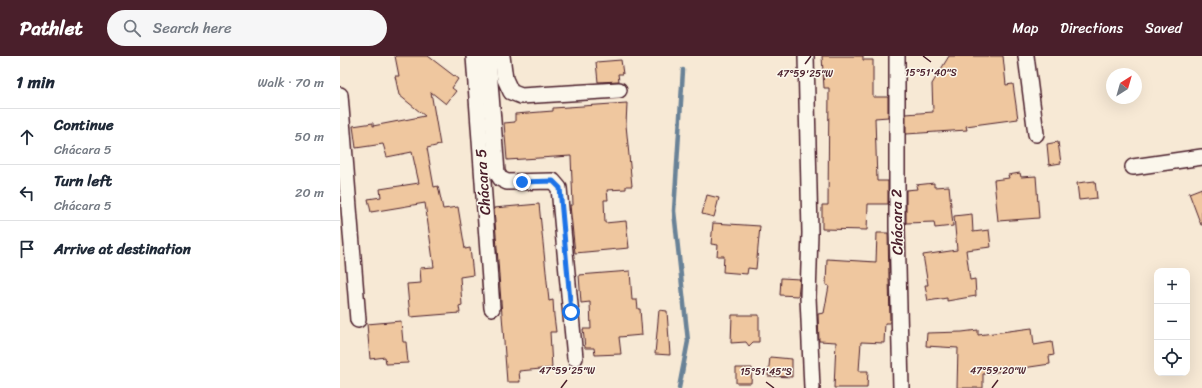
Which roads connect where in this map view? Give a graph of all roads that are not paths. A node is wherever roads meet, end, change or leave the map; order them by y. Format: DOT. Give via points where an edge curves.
graph roads {
  1 [pos="474,56"];
  2 [pos="488,56"];
  3 [pos="502,56"];
  4 [pos="806,56"];
  5 [pos="897,56"];
  6 [pos="1026,56"];
  7 [pos="619,90"];
  8 [pos="340,95"];
  9 [pos="1036,134"];
  10 [pos="1202,157"];
  11 [pos="1133,167"];
  12 [pos="492,308"];
  13 [pos="358,320"];
  14 [pos="575,358"];
  15 [pos="812,388"];
  16 [pos="901,388"];
  1 -- 12 [label="street, Chácara 5"];
  2 -- 14 [label="street, Chácara 5" via="497,173 507,182 553,181 560,188"];
  3 -- 7 [label="street" via="504,79 511,92 521,96"];
  4 -- 15 [label="street" via="810,233 808,297"];
  5 -- 16 [label="street, Chácara 2" via="897,227"];
  6 -- 9 [label="street"];
  8 -- 13 [label="street"];
  10 -- 11 [label="street"];
}
